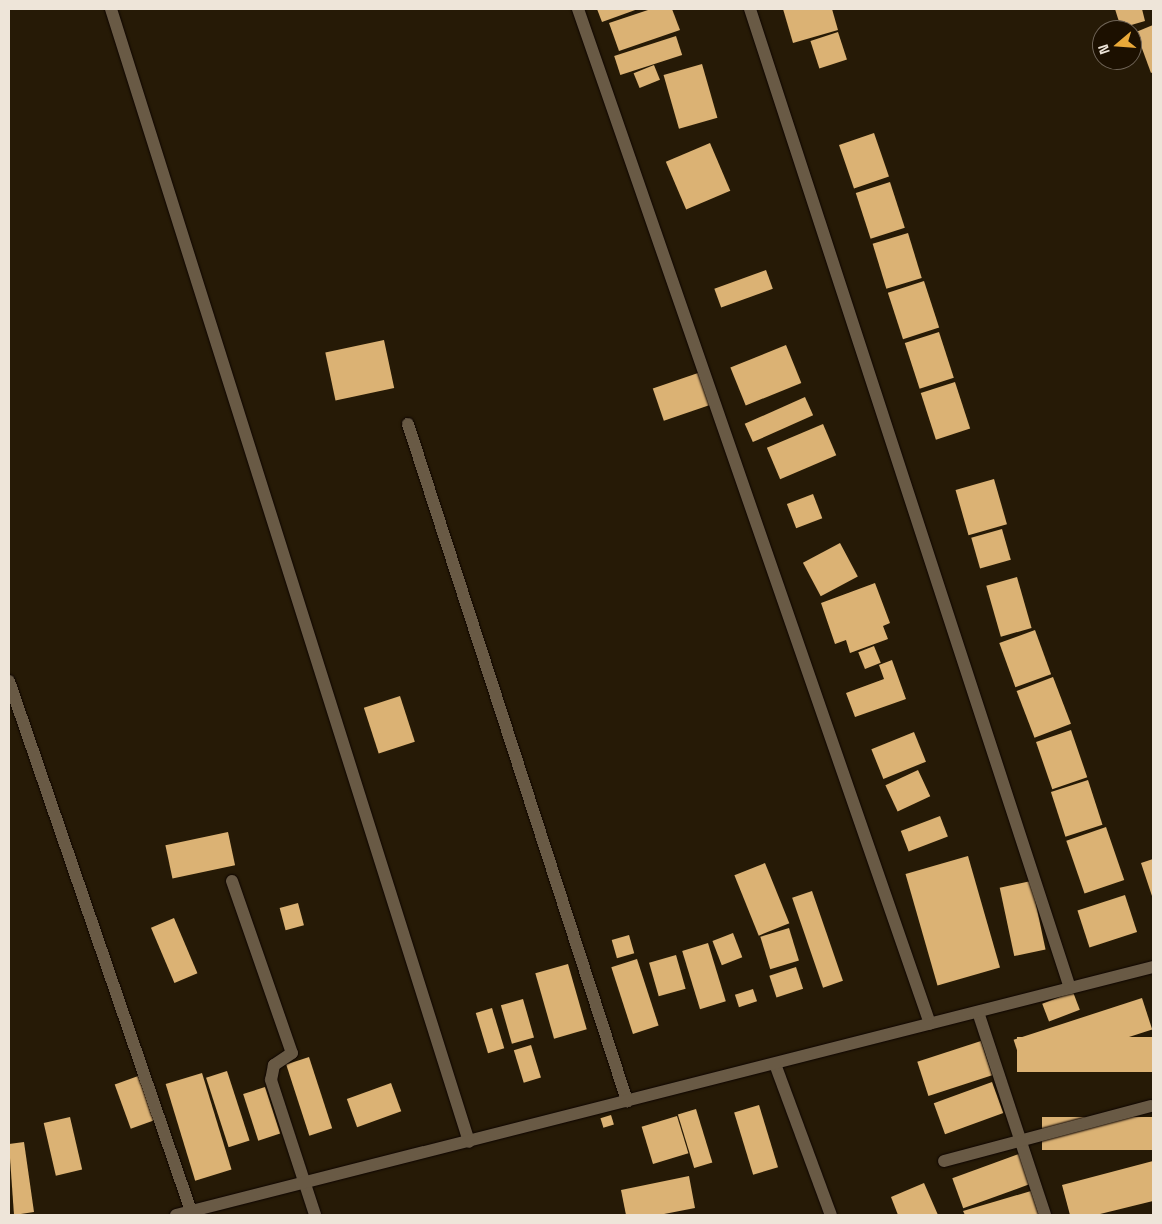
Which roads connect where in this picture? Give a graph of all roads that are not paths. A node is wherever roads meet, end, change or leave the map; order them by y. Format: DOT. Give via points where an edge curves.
graph roads {
  1 [pos="111,9"];
  2 [pos="578,9"];
  3 [pos="750,9"];
  4 [pos="408,424"];
  5 [pos="9,681"];
  6 [pos="232,880"];
  7 [pos="1153,967"];
  8 [pos="1070,988"];
  9 [pos="978,1012"];
  10 [pos="930,1024"];
  11 [pos="775,1064"];
  12 [pos="628,1101"];
  13 [pos="1151,1106"];
  14 [pos="1020,1140"];
  15 [pos="469,1142"];
  16 [pos="944,1161"];
  17 [pos="304,1183"];
  18 [pos="191,1211"];
  19 [pos="176,1215"];
  20 [pos="315,1215"];
  21 [pos="830,1215"];
  22 [pos="1045,1215"];
  1 -- 15 [label="street"];
  2 -- 10 [label="street"];
  3 -- 8 [label="street"];
  4 -- 12 [label="street"];
  5 -- 18 [label="street"];
  6 -- 17 [label="street" via="292,1053 274,1065 271,1080"];
  7 -- 8 [label="street"];
  8 -- 9 [label="street"];
  9 -- 10 [label="street"];
  9 -- 14 [label="street"];
  10 -- 11 [label="street"];
  11 -- 12 [label="street"];
  11 -- 21 [label="street"];
  12 -- 15 [label="street"];
  13 -- 14 [label="street"];
  14 -- 16 [label="street"];
  14 -- 22 [label="street"];
  15 -- 17 [label="street"];
  17 -- 18 [label="street"];
  17 -- 20 [label="street"];
  18 -- 19 [label="street"];
}
